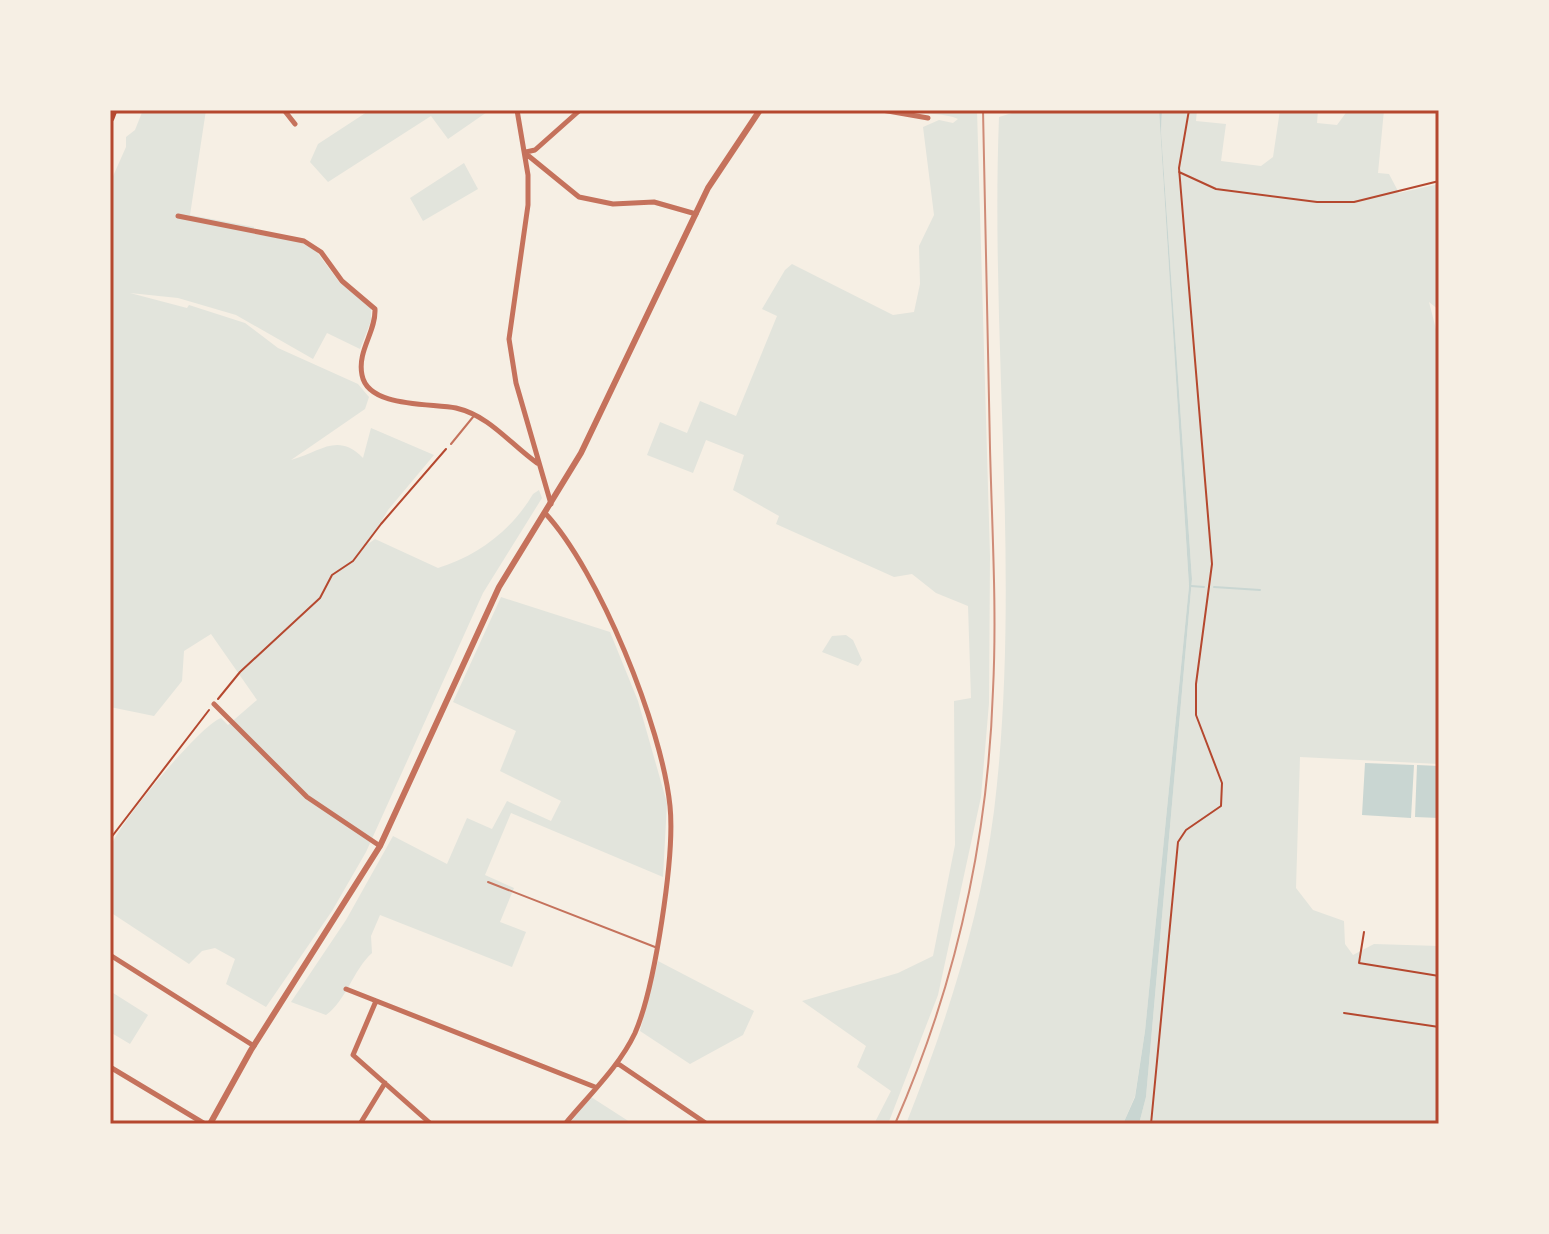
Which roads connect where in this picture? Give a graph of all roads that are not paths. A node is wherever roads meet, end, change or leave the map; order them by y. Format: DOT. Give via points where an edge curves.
graph roads {
  1 [pos="113,110"];
  2 [pos="284,110"];
  3 [pos="517,110"];
  4 [pos="580,110"];
  5 [pos="760,110"];
  6 [pos="882,110"];
  7 [pos="110,118"];
  8 [pos="928,118"];
  9 [pos="295,124"];
  10 [pos="525,153"];
  11 [pos="696,214"];
  12 [pos="178,216"];
  13 [pos="474,414"];
  14 [pos="451,444"];
  15 [pos="537,463"];
  16 [pos="551,504"];
  17 [pos="545,513"];
  18 [pos="214,704"];
  19 [pos="380,846"];
  20 [pos="488,882"];
  21 [pos="656,947"];
  22 [pos="110,955"];
  23 [pos="346,989"];
  24 [pos="376,1001"];
  25 [pos="254,1046"];
  26 [pos="617,1063"];
  27 [pos="110,1067"];
  28 [pos="385,1083"];
  29 [pos="595,1087"];
  30 [pos="207,1124"];
  31 [pos="360,1124"];
  32 [pos="431,1124"];
  33 [pos="565,1124"];
  34 [pos="707,1124"];
  1 -- 7 [label="highway"];
  2 -- 9 [label="street"];
  3 -- 10 [label="street"];
  4 -- 10 [label="street"];
  5 -- 11 [label="street" via="728,153"];
  6 -- 8 [label="street"];
  10 -- 11 [label="street" via="579,197 613,204 654,202"];
  10 -- 15 [label="street" via="528,226 509,339"];
  11 -- 16 [label="street" via="598,421"];
  12 -- 13 [label="street" via="314,247 375,309 361,364 367,387 397,400"];
  13 -- 14 [label="lane"];
  13 -- 15 [label="street"];
  15 -- 16 [label="street"];
  16 -- 17 [label="street"];
  17 -- 19 [label="street" via="483,617"];
  17 -- 21 [label="street" via="587,573 636,683 659,754 670,802 671,838"];
  18 -- 19 [label="street" via="307,797"];
  19 -- 25 [label="street"];
  20 -- 21 [label="lane"];
  21 -- 26 [label="street" via="635,1031"];
  22 -- 25 [label="street"];
  23 -- 24 [label="street"];
  24 -- 28 [label="street" via="353,1055"];
  24 -- 29 [label="street"];
  25 -- 30 [label="street"];
  26 -- 29 [label="street"];
  26 -- 34 [label="street"];
  27 -- 30 [label="street"];
  28 -- 31 [label="street"];
  28 -- 32 [label="street"];
  29 -- 33 [label="street"];
}
